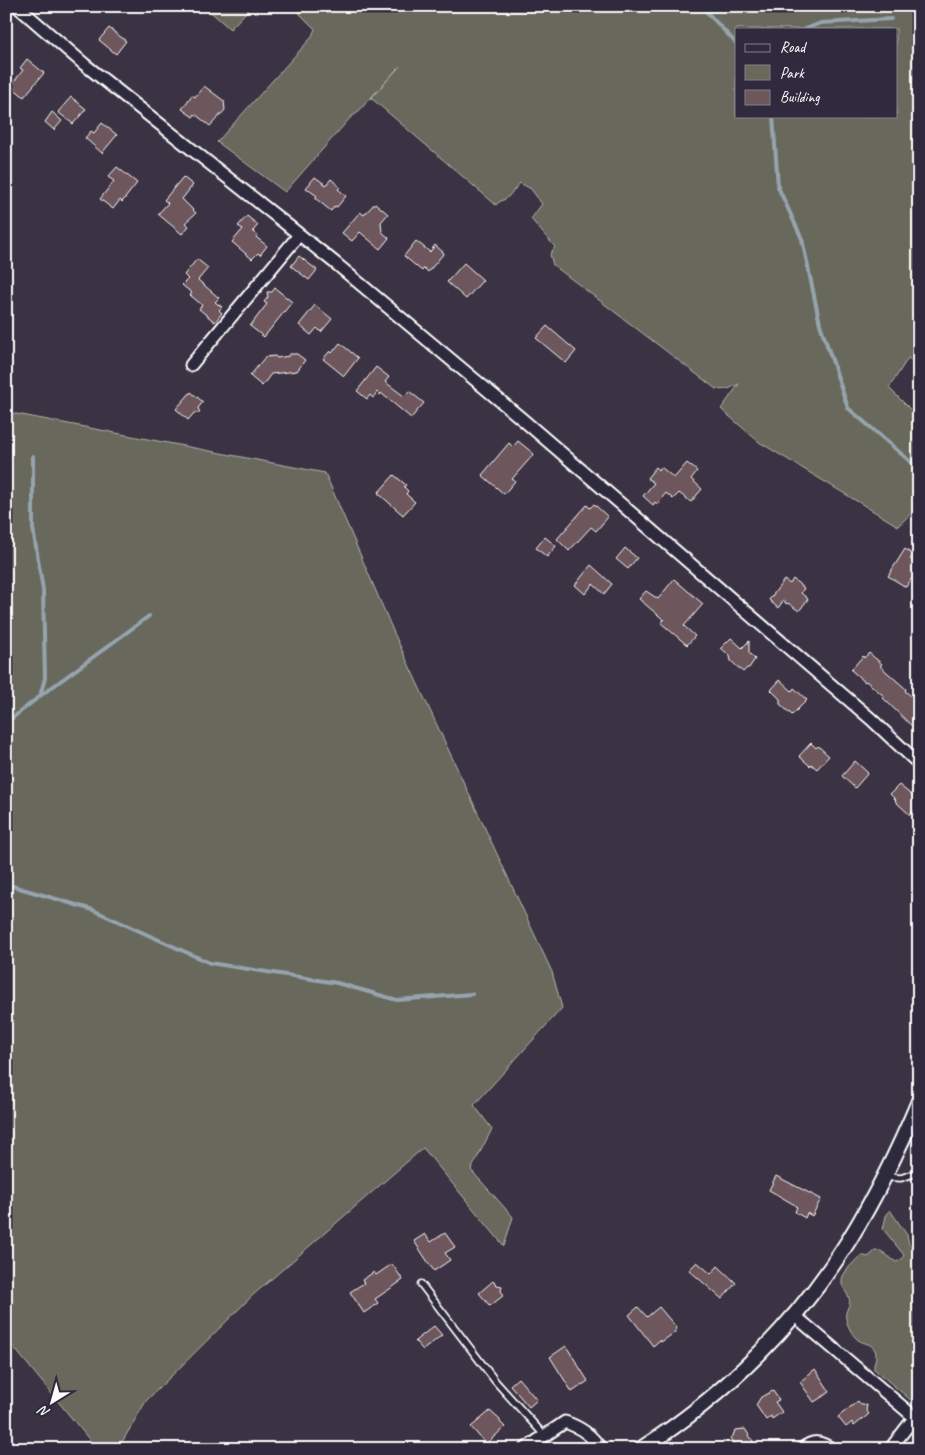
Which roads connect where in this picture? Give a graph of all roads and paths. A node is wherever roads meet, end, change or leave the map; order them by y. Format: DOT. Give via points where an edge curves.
graph roads {
  1 [pos="17,6"];
  2 [pos="300,235"];
  3 [pos="191,365"];
  4 [pos="919,764"];
  5 [pos="919,1101"];
  6 [pos="919,1172"];
  7 [pos="884,1177"];
  8 [pos="420,1284"];
  9 [pos="794,1316"];
  10 [pos="917,1420"];
  11 [pos="544,1436"];
  12 [pos="525,1449"];
  13 [pos="601,1449"];
  14 [pos="641,1449"];
  15 [pos="802,1449"];
  16 [pos="832,1449"];
  17 [pos="890,1449"];
  1 -- 2 [label="street" via="84,64"];
  2 -- 3 [label="street"];
  2 -- 4 [label="street" via="544,438 871,718"];
  5 -- 7 [label="street"];
  6 -- 7 [label="lane" via="901,1178"];
  7 -- 9 [label="street" via="848,1241"];
  8 -- 11 [label="lane" via="496,1382"];
  9 -- 10 [label="street"];
  9 -- 14 [label="street" via="728,1383"];
  10 -- 17 [label="street"];
  11 -- 12 [label="street"];
  11 -- 13 [label="street" via="565,1422 579,1427"];
  15 -- 16 [label="street" via="817,1441"];
}
